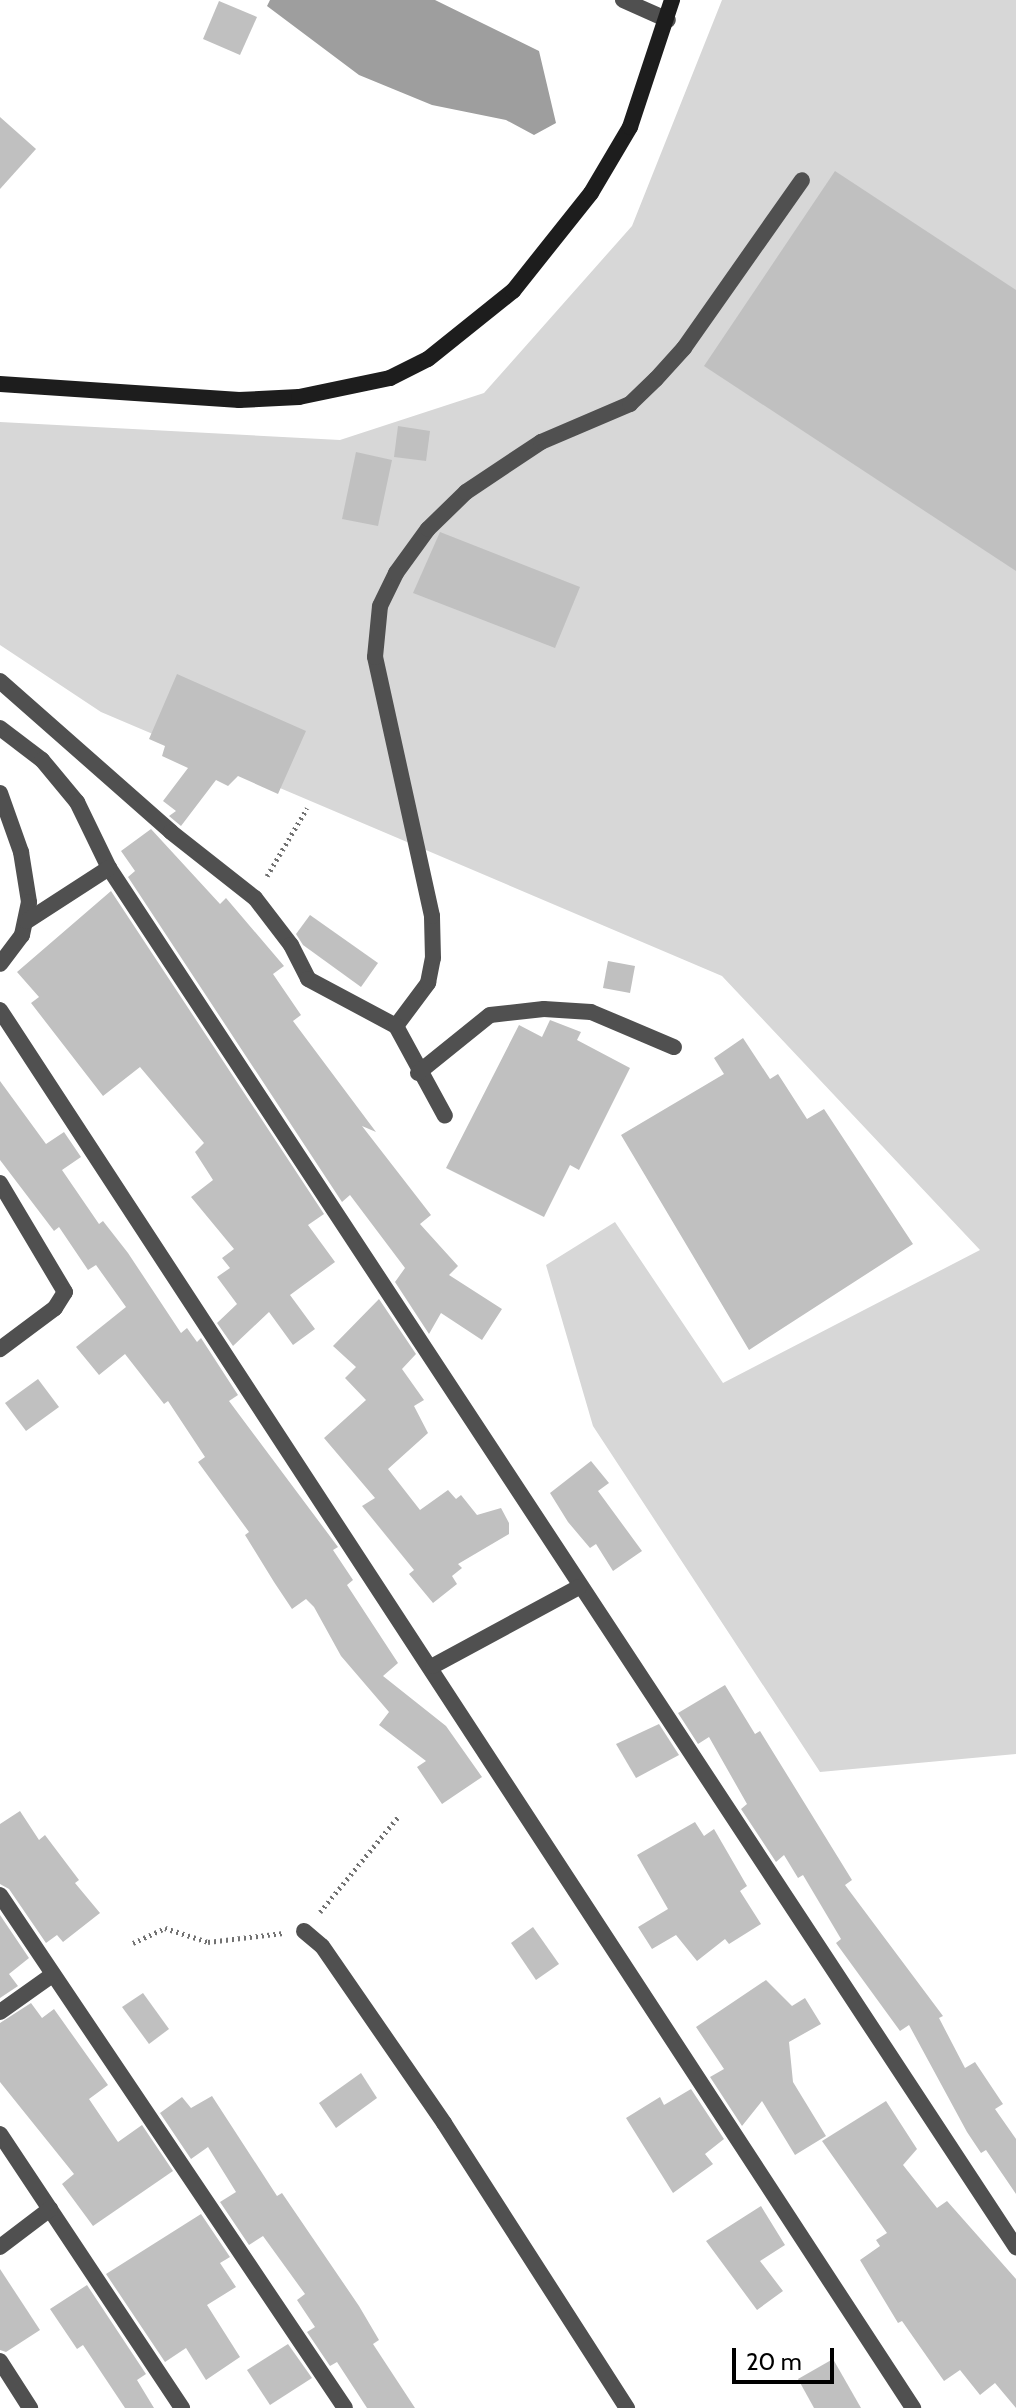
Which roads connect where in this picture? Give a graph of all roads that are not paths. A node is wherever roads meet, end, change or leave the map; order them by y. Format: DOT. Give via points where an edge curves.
graph roads {
  1 [pos="623,0"];
  2 [pos="672,0"];
  3 [pos="668,20"];
  4 [pos="802,180"];
  5 [pos="0,384"];
  6 [pos="0,681"];
  7 [pos="0,728"];
  8 [pos="0,793"];
  9 [pos="109,868"];
  10 [pos="27,921"];
  11 [pos="0,964"];
  12 [pos="0,1010"];
  13 [pos="396,1026"];
  14 [pos="674,1047"];
  15 [pos="418,1073"];
  16 [pos="445,1116"];
  17 [pos="0,1183"];
  18 [pos="0,1349"];
  19 [pos="579,1587"];
  20 [pos="433,1666"];
  21 [pos="0,1895"];
  22 [pos="304,1931"];
  23 [pos="52,1975"];
  24 [pos="0,2012"];
  25 [pos="0,2134"];
  26 [pos="50,2209"];
  27 [pos="0,2247"];
  28 [pos="1016,2247"];
  29 [pos="0,2361"];
  30 [pos="30,2408"];
  31 [pos="182,2408"];
  32 [pos="345,2408"];
  33 [pos="627,2408"];
  34 [pos="913,2408"];
  1 -- 3 [label="street"];
  2 -- 3 [label="main road"];
  3 -- 5 [label="main road" via="630,127 554,246 513,291 428,359 375,382 299,397 239,400"];
  4 -- 13 [label="street" via="684,348 647,387 630,404 541,442 466,492 428,529 380,606 375,657 432,916 428,983"];
  6 -- 13 [label="street" via="171,832 255,898 291,945 308,979"];
  7 -- 9 [label="street" via="42,760 77,802"];
  8 -- 10 [label="street" via="27,879"];
  9 -- 10 [label="street"];
  9 -- 19 [label="street"];
  10 -- 11 [label="street"];
  12 -- 20 [label="street"];
  13 -- 15 [label="street"];
  14 -- 15 [label="street" via="591,1012 544,1009 490,1015"];
  15 -- 16 [label="street"];
  17 -- 18 [label="street" via="65,1292 55,1308"];
  19 -- 20 [label="street"];
  19 -- 28 [label="street"];
  20 -- 34 [label="street"];
  21 -- 23 [label="street"];
  22 -- 33 [label="street" via="322,1946 444,2123"];
  23 -- 24 [label="street"];
  23 -- 32 [label="street"];
  25 -- 26 [label="street"];
  26 -- 27 [label="street"];
  26 -- 31 [label="street"];
  29 -- 30 [label="street"];
}
